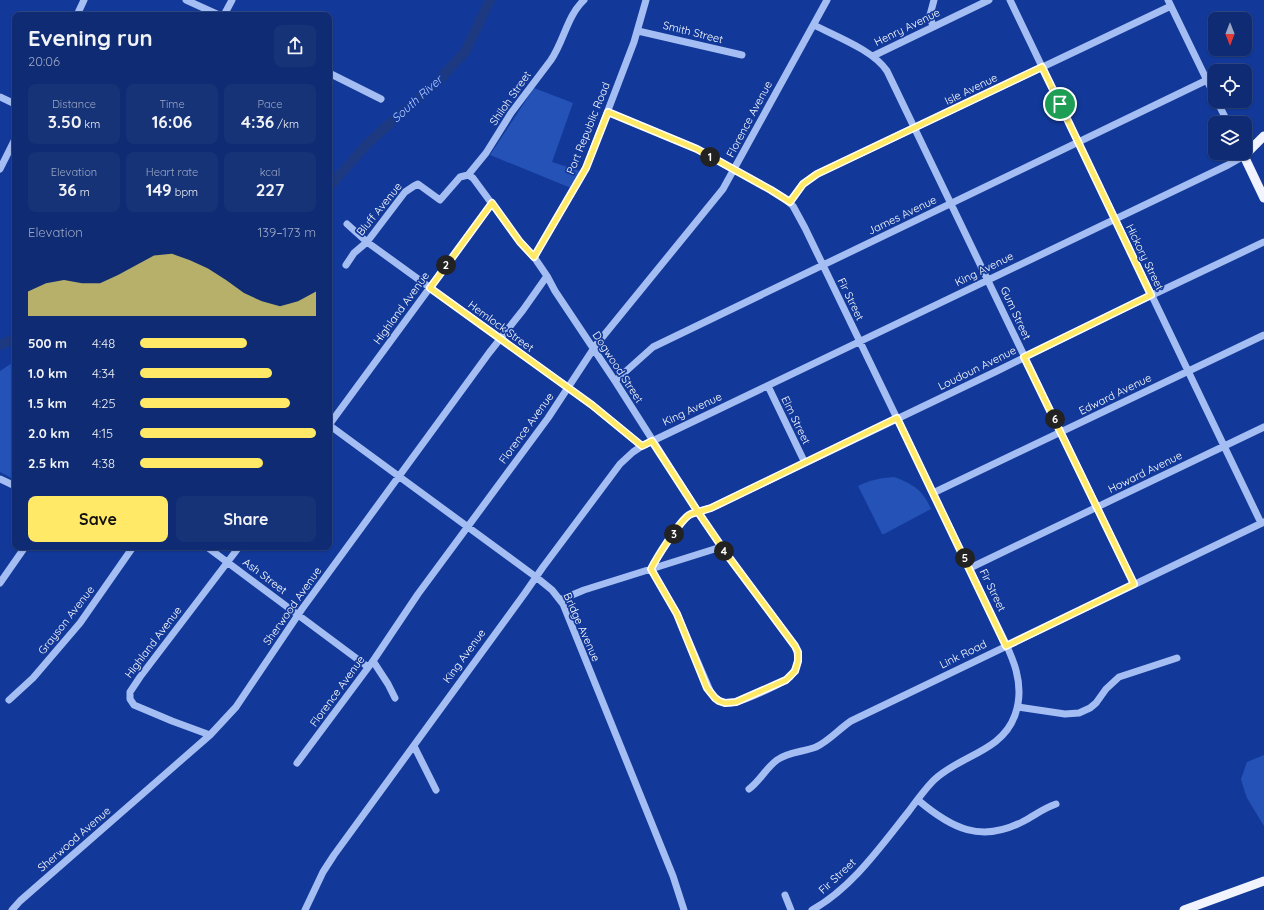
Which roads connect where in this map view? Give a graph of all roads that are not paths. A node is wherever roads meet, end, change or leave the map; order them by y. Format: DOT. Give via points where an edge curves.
graph roads {
  1 [pos="84,0"];
  2 [pos="186,0"];
  3 [pos="232,0"];
  4 [pos="584,0"];
  5 [pos="646,0"];
  6 [pos="827,0"];
  7 [pos="934,0"];
  8 [pos="989,0"];
  9 [pos="1010,0"];
  10 [pos="1170,3"];
  11 [pos="78,12"];
  12 [pos="212,12"];
  13 [pos="226,12"];
  14 [pos="814,25"];
  15 [pos="933,27"];
  16 [pos="638,31"];
  17 [pos="742,55"];
  18 [pos="873,56"];
  19 [pos="1042,67"];
  20 [pos="332,74"];
  21 [pos="1207,80"];
  22 [pos="0,97"];
  23 [pos="381,99"];
  24 [pos="12,103"];
  25 [pos="608,112"];
  26 [pos="914,128"];
  27 [pos="1264,136"];
  28 [pos="1079,142"];
  29 [pos="12,145"];
  30 [pos="1252,147"];
  31 [pos="1233,160"];
  32 [pos="1245,160"];
  33 [pos="0,169"];
  34 [pos="734,170"];
  35 [pos="468,175"];
  36 [pos="1264,198"];
  37 [pos="790,202"];
  38 [pos="492,203"];
  39 [pos="952,204"];
  40 [pos="1115,219"];
  41 [pos="347,224"];
  42 [pos="367,242"];
  43 [pos="1264,242"];
  44 [pos="534,257"];
  45 [pos="346,265"];
  46 [pos="823,265"];
  47 [pos="547,276"];
  48 [pos="988,280"];
  49 [pos="430,288"];
  50 [pos="1151,295"];
  51 [pos="1264,335"];
  52 [pos="500,339"];
  53 [pos="860,342"];
  54 [pos="594,349"];
  55 [pos="1024,357"];
  56 [pos="1188,371"];
  57 [pos="615,382"];
  58 [pos="768,386"];
  59 [pos="568,388"];
  60 [pos="897,418"];
  61 [pos="332,421"];
  62 [pos="332,427"];
  63 [pos="1264,427"];
  64 [pos="1061,432"];
  65 [pos="652,441"];
  66 [pos="642,446"];
  67 [pos="1224,446"];
  68 [pos="805,463"];
  69 [pos="399,477"];
  70 [pos="1,482"];
  71 [pos="12,485"];
  72 [pos="933,493"];
  73 [pos="1097,508"];
  74 [pos="698,512"];
  75 [pos="1263,522"];
  76 [pos="468,527"];
  77 [pos="721,547"];
  78 [pos="23,550"];
  79 [pos="131,550"];
  80 [pos="211,550"];
  81 [pos="237,550"];
  82 [pos="227,562"];
  83 [pos="970,568"];
  84 [pos="651,569"];
  85 [pos="536,577"];
  86 [pos="0,583"];
  87 [pos="1134,584"];
  88 [pos="560,600"];
  89 [pos="299,615"];
  90 [pos="1006,646"];
  91 [pos="1177,658"];
  92 [pos="370,664"];
  93 [pos="395,698"];
  94 [pos="9,700"];
  95 [pos="1018,707"];
  96 [pos="210,735"];
  97 [pos="414,746"];
  98 [pos="297,763"];
  99 [pos="749,789"];
  100 [pos="436,790"];
  101 [pos="918,800"];
  102 [pos="1056,804"];
  103 [pos="1264,882"];
  104 [pos="785,896"];
  105 [pos="12,910"];
  106 [pos="305,910"];
  107 [pos="684,910"];
  108 [pos="791,910"];
  109 [pos="812,910"];
  110 [pos="1184,910"];
  1 -- 11 [label="street"];
  2 -- 12 [label="street"];
  3 -- 13 [label="street"];
  4 -- 35 [label="street, Shiloh Street" via="573,15 557,52"];
  5 -- 16 [label="street, Port Republic Road"];
  6 -- 14 [label="street, Florence Avenue"];
  7 -- 15 [label="street" via="930,15"];
  8 -- 15 [label="street, Henry Avenue"];
  9 -- 19 [label="street, Hickory Street"];
  10 -- 19 [label="street, Isle Avenue"];
  10 -- 21 [label="street"];
  14 -- 18 [label="street, Henry Avenue"];
  14 -- 34 [label="street, Florence Avenue"];
  15 -- 18 [label="street, Henry Avenue"];
  16 -- 17 [label="street, Smith Street"];
  16 -- 25 [label="street, Port Republic Road"];
  18 -- 26 [label="street, Gum Street" via="887,72"];
  19 -- 26 [label="street, Isle Avenue"];
  19 -- 28 [label="street, Hickory Street"];
  20 -- 23 [label="street"];
  21 -- 28 [label="street, James Avenue"];
  22 -- 24 [label="street"];
  25 -- 34 [label="street" via="692,147"];
  25 -- 44 [label="street, Port Republic Road" via="586,168"];
  26 -- 37 [label="street, Isle Avenue" via="809,179 798,189"];
  26 -- 39 [label="street, Gum Street"];
  27 -- 30 [label="main road, King Avenue"];
  28 -- 39 [label="street, James Avenue"];
  28 -- 40 [label="street, Hickory Street"];
  29 -- 33 [label="street"];
  31 -- 40 [label="street, King Avenue"];
  32 -- 36 [label="main road"];
  34 -- 37 [label="street"];
  34 -- 54 [label="street, Florence Avenue" via="723,189"];
  35 -- 38 [label="street"];
  35 -- 42 [label="street, Bluff Avenue" via="460,177 440,200 418,184 414,186 405,192"];
  37 -- 46 [label="street, Fir Street"];
  38 -- 44 [label="street, Dogwood Street"];
  38 -- 49 [label="street, Highland Avenue"];
  39 -- 46 [label="street, James Avenue"];
  39 -- 48 [label="street, Gum Street"];
  40 -- 48 [label="street, King Avenue"];
  40 -- 50 [label="street, Hickory Street"];
  41 -- 42 [label="street, Hemlock Street"];
  42 -- 45 [label="street, Bluff Avenue" via="354,253"];
  42 -- 49 [label="street, Hemlock Street"];
  43 -- 50 [label="street, Loudoun Avenue"];
  44 -- 47 [label="street, Dogwood Street"];
  46 -- 53 [label="street, Fir Street"];
  46 -- 57 [label="street, James Avenue" via="653,347"];
  47 -- 52 [label="street, Sherwood Avenue"];
  47 -- 54 [label="street, Dogwood Street"];
  48 -- 53 [label="street, King Avenue"];
  48 -- 55 [label="street, Gum Street"];
  49 -- 52 [label="street, Hemlock Street"];
  49 -- 61 [label="street, Highland Avenue"];
  50 -- 55 [label="street, Loudoun Avenue"];
  50 -- 56 [label="street, Hickory Street"];
  51 -- 56 [label="street, Edward Avenue"];
  52 -- 59 [label="street, Hemlock Street"];
  52 -- 69 [label="street, Sherwood Avenue"];
  53 -- 58 [label="street, King Avenue"];
  53 -- 60 [label="street, Fir Street"];
  54 -- 57 [label="street, Dogwood Street"];
  54 -- 59 [label="street, Florence Avenue"];
  55 -- 60 [label="street, Loudoun Avenue"];
  55 -- 64 [label="street, Gum Street"];
  56 -- 64 [label="street, Edward Avenue"];
  56 -- 67 [label="street, Hickory Street"];
  57 -- 65 [label="street, Dogwood Street"];
  58 -- 65 [label="street, King Avenue"];
  58 -- 68 [label="street, Elm Street"];
  59 -- 66 [label="street, Hemlock Street"];
  59 -- 76 [label="street, Florence Avenue"];
  60 -- 68 [label="street, Loudoun Avenue"];
  60 -- 72 [label="street, Fir Street"];
  62 -- 69 [label="street, Bridge Avenue"];
  63 -- 67 [label="street, Howard Avenue"];
  64 -- 72 [label="street, Edward Avenue"];
  64 -- 73 [label="street, Gum Street"];
  65 -- 66 [label="street, King Avenue"];
  65 -- 74 [label="street, Dogwood Street"];
  66 -- 85 [label="street, King Avenue" via="620,464"];
  67 -- 73 [label="street, Howard Avenue"];
  67 -- 75 [label="street, Hickory Street"];
  68 -- 74 [label="street, Loudoun Avenue"];
  69 -- 76 [label="street, Bridge Avenue"];
  69 -- 89 [label="street, Sherwood Avenue"];
  70 -- 71 [label="street"];
  72 -- 83 [label="street, Fir Street"];
  73 -- 83 [label="street, Howard Avenue"];
  73 -- 87 [label="street, Gum Street"];
  74 -- 77 [label="street, Dogwood Street"];
  74 -- 84 [label="street, Loudoun Avenue" via="684,519"];
  75 -- 87 [label="street, Link Road"];
  76 -- 85 [label="street, Bridge Avenue"];
  76 -- 92 [label="street, Florence Avenue"];
  77 -- 84 [label="street"];
  77 -- 84 [label="street, Dogwood Street" via="795,646 799,658 795,671 786,680 736,702 719,701 711,693 677,614"];
  78 -- 86 [label="street"];
  79 -- 94 [label="street, Grayson Avenue" via="80,623 33,678"];
  80 -- 82 [label="street, Ash Street"];
  81 -- 82 [label="street, Highland Avenue"];
  82 -- 89 [label="street, Ash Street"];
  82 -- 96 [label="street, Highland Avenue" via="140,677 129,696 132,703 144,710"];
  83 -- 90 [label="street, Fir Street"];
  84 -- 88 [label="street"];
  85 -- 88 [label="street, Bridge Avenue"];
  85 -- 97 [label="street, King Avenue"];
  87 -- 90 [label="street, Link Road"];
  88 -- 107 [label="street, Bridge Avenue" via="673,876"];
  89 -- 92 [label="street, Ash Street"];
  89 -- 96 [label="street, Sherwood Avenue" via="236,706"];
  90 -- 95 [label="street, Fir Street" via="1020,682"];
  90 -- 99 [label="street, Link Road" via="851,721 823,744 782,756"];
  91 -- 95 [label="street" via="1119,677 1106,688 1096,703 1079,713 1065,714"];
  92 -- 93 [label="street, Ash Street" via="388,684"];
  92 -- 98 [label="street, Florence Avenue"];
  95 -- 101 [label="street, Fir Street" via="1012,723 999,740 943,773"];
  96 -- 105 [label="street, Sherwood Avenue"];
  97 -- 100 [label="street"];
  97 -- 106 [label="street, King Avenue" via="334,855"];
  101 -- 102 [label="street" via="951,824 982,832 1015,825"];
  101 -- 109 [label="street, Fir Street" via="854,878 832,898"];
  103 -- 110 [label="main road"];
  104 -- 108 [label="street"];
}
